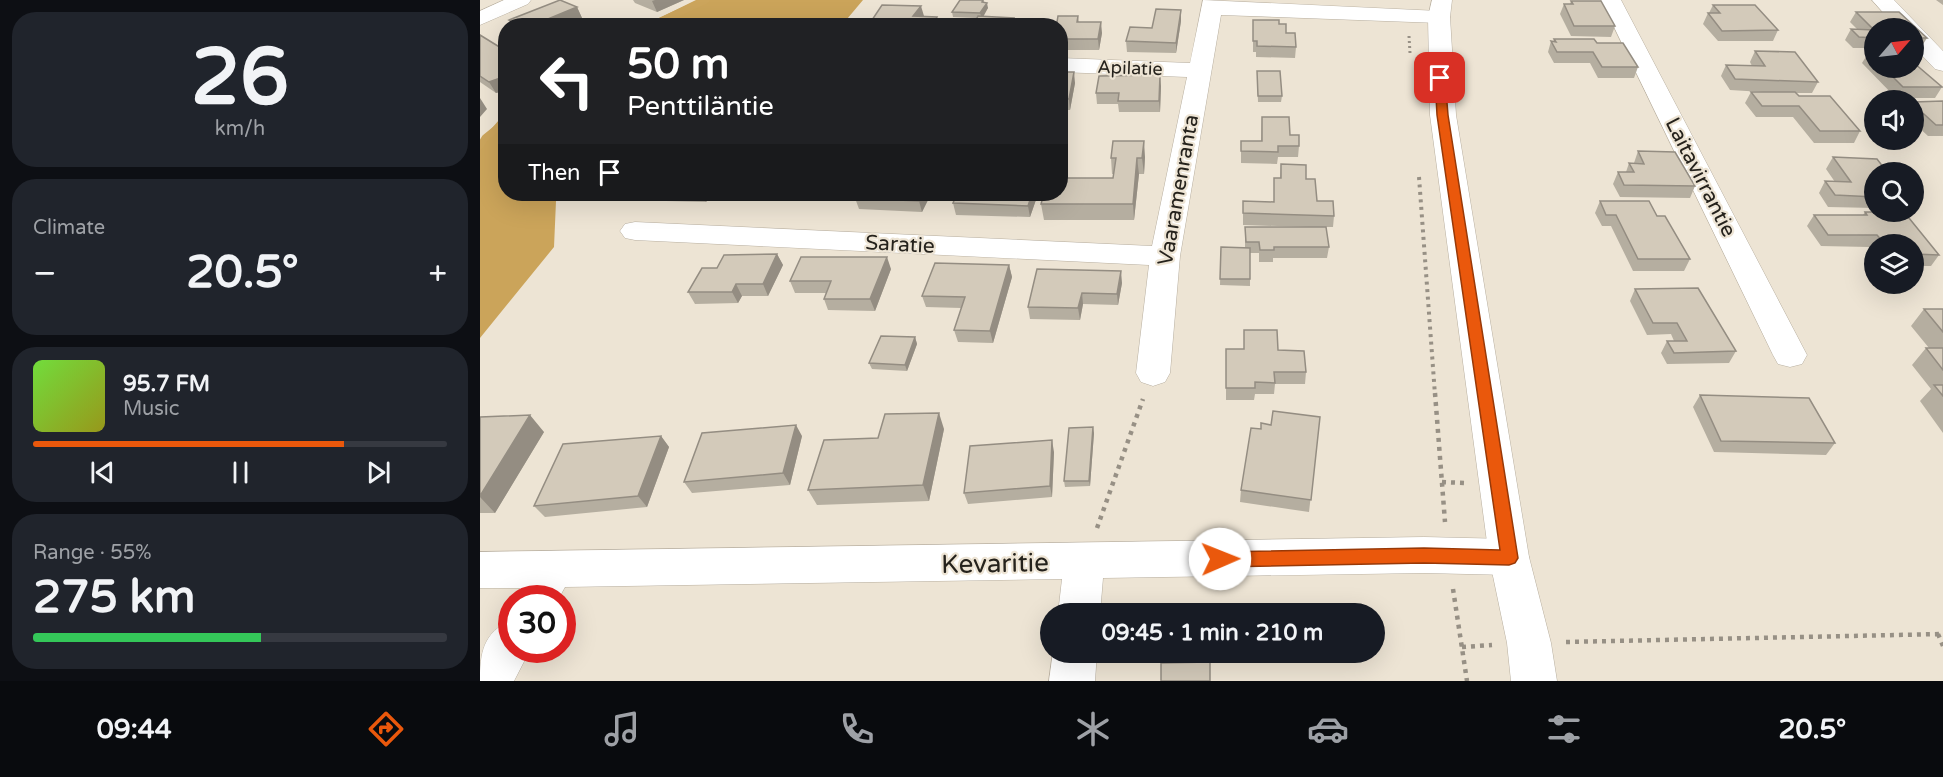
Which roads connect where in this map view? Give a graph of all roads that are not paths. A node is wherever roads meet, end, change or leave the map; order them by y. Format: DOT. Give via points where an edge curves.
graph roads {
  1 [pos="520,0"];
  2 [pos="1611,0"];
  3 [pos="1882,0"];
  4 [pos="1213,4"];
  5 [pos="1429,10"];
  6 [pos="1899,18"];
  7 [pos="480,19"];
  8 [pos="1924,44"];
  9 [pos="1943,64"];
  10 [pos="1068,65"];
  11 [pos="1200,70"];
  12 [pos="635,231"];
  13 [pos="1165,256"];
  14 [pos="1791,355"];
  15 [pos="1153,373"];
  16 [pos="1509,558"];
  17 [pos="1084,562"];
  18 [pos="480,570"];
  19 [pos="544,584"];
  20 [pos="1080,603"];
  21 [pos="499,663"];
  22 [pos="1074,663"];
  23 [pos="489,681"];
  24 [pos="1072,681"];
  25 [pos="1534,681"];
  1 -- 7 [label="street"];
  2 -- 14 [label="street, Laitavirrantie"];
  3 -- 6 [label="street"];
  4 -- 5 [label="street, Vaaramenranta"];
  4 -- 11 [label="street, Vaaramenranta"];
  5 -- 16 [label="street"];
  8 -- 9 [label="street"];
  10 -- 11 [label="street, Apilatie"];
  11 -- 13 [label="street, Vaaramenranta"];
  12 -- 13 [label="street, Saratie"];
  13 -- 15 [label="street, Vaaramenranta"];
  16 -- 17 [label="street, Kevaritie"];
  16 -- 25 [label="street"];
  17 -- 19 [label="street, Kevaritie"];
  17 -- 20 [label="street"];
  18 -- 19 [label="street, Kevaritie"];
  21 -- 23 [label="street"];
  22 -- 24 [label="street"];
}
